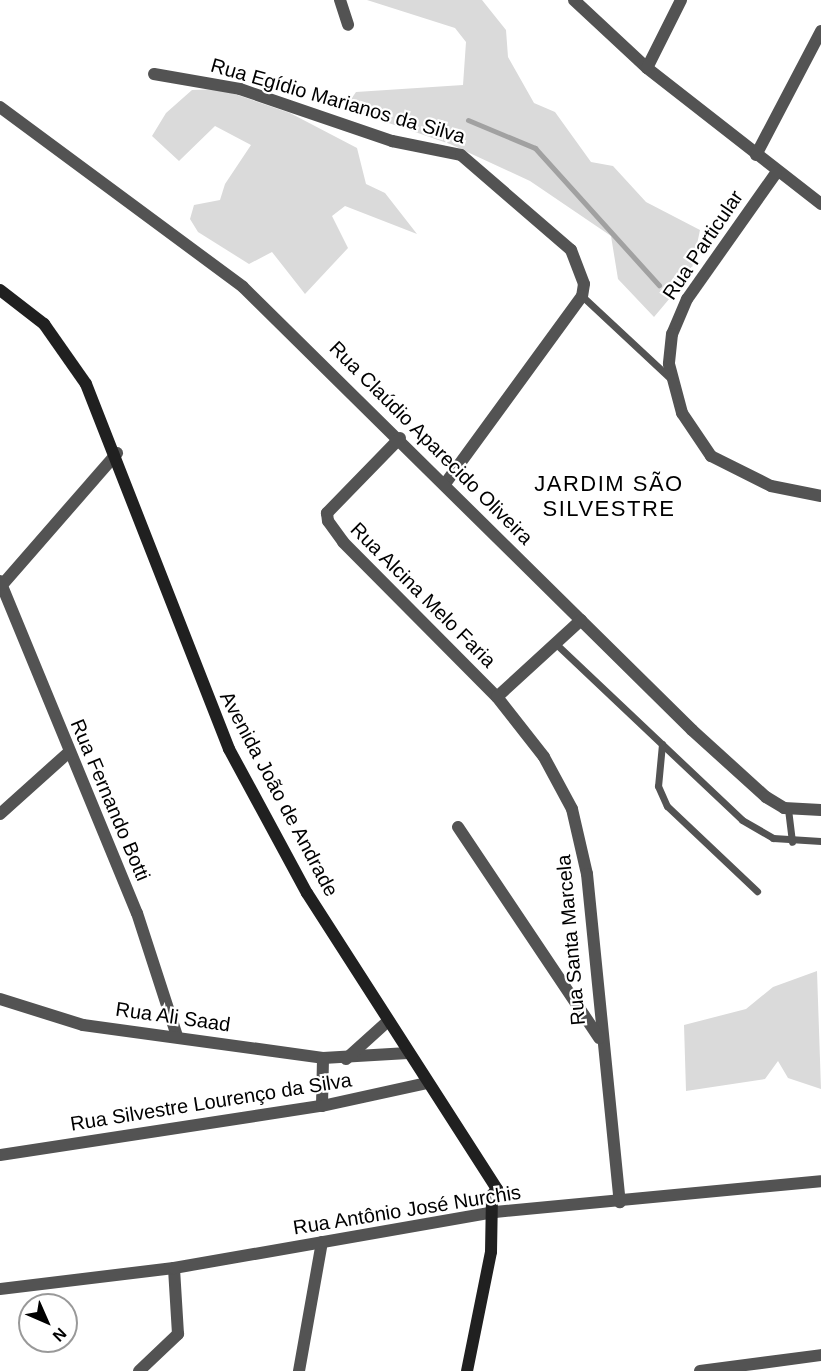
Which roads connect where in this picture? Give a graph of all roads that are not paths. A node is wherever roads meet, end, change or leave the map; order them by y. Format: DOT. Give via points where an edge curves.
graph roads {
  1 [pos="340,0"];
  2 [pos="574,0"];
  3 [pos="681,0"];
  4 [pos="348,25"];
  5 [pos="821,31"];
  6 [pos="647,68"];
  7 [pos="154,74"];
  8 [pos="0,107"];
  9 [pos="756,155"];
  10 [pos="776,173"];
  11 [pos="821,204"];
  12 [pos="0,290"];
  13 [pos="582,296"];
  14 [pos="672,380"];
  15 [pos="400,438"];
  16 [pos="117,453"];
  17 [pos="445,484"];
  18 [pos="821,496"];
  19 [pos="1,583"];
  20 [pos="580,620"];
  21 [pos="555,643"];
  22 [pos="497,697"];
  23 [pos="662,744"];
  24 [pos="69,752"];
  25 [pos="788,809"];
  26 [pos="821,810"];
  27 [pos="0,813"];
  28 [pos="458,827"];
  29 [pos="821,841"];
  30 [pos="792,842"];
  31 [pos="757,891"];
  32 [pos="0,999"];
  33 [pos="387,1022"];
  34 [pos="177,1036"];
  35 [pos="600,1040"];
  36 [pos="408,1053"];
  37 [pos="323,1059"];
  38 [pos="346,1059"];
  39 [pos="428,1083"];
  40 [pos="322,1106"];
  41 [pos="0,1155"];
  42 [pos="821,1181"];
  43 [pos="620,1202"];
  44 [pos="495,1212"];
  45 [pos="322,1242"];
  46 [pos="174,1268"];
  47 [pos="0,1289"];
  48 [pos="821,1355"];
  49 [pos="138,1371"];
  50 [pos="299,1371"];
  51 [pos="467,1371"];
  52 [pos="699,1371"];
  1 -- 4 [label="street"];
  2 -- 6 [label="street"];
  3 -- 6 [label="street"];
  5 -- 9 [label="street"];
  6 -- 9 [label="street"];
  7 -- 13 [label="street, Rua Egídio Marianos da Silva" via="240,89 476,162 571,250 584,284"];
  8 -- 15 [label="street, Rua Claúdio Aparecido Oliveira" via="219,267"];
  9 -- 10 [label="street"];
  10 -- 11 [label="street"];
  10 -- 14 [label="street, Rua Particular" via="687,300 672,334"];
  12 -- 16 [label="main road, Avenida João de Andrade" via="44,324 71,358"];
  13 -- 14 [label="lane"];
  13 -- 17 [label="street"];
  14 -- 18 [label="street, Rua Particular" via="682,413 697,442 726,467 771,486"];
  15 -- 17 [label="street, Rua Claúdio Aparecido Oliveira"];
  15 -- 22 [label="street, Rua Alcina Melo Faria" via="327,513 328,521"];
  16 -- 19 [label="street"];
  16 -- 33 [label="main road, Avenida João de Andrade" via="175,620 229,749 307,893"];
  17 -- 20 [label="street, Rua Claúdio Aparecido Oliveira"];
  19 -- 24 [label="street, Rua Fernando Botti"];
  20 -- 21 [label="street"];
  20 -- 25 [label="street, Rua Claúdio Aparecido Oliveira" via="692,730 766,797"];
  21 -- 22 [label="street"];
  21 -- 23 [label="lane"];
  22 -- 35 [label="street, Rua Santa Marcela" via="559,782 580,835"];
  23 -- 30 [label="lane" via="742,820"];
  23 -- 31 [label="lane" via="658,786 667,806"];
  24 -- 27 [label="street"];
  24 -- 34 [label="street, Rua Fernando Botti" via="137,913"];
  25 -- 26 [label="street, Rua Claúdio Aparecido Oliveira"];
  25 -- 30 [label="lane"];
  28 -- 35 [label="street"];
  29 -- 30 [label="lane"];
  32 -- 34 [label="street, Rua Ali Saad" via="83,1025"];
  33 -- 36 [label="main road, Avenida João de Andrade"];
  33 -- 38 [label="street"];
  34 -- 37 [label="street, Rua Ali Saad"];
  35 -- 43 [label="street, Rua Santa Marcela"];
  36 -- 38 [label="street, Rua Ali Saad"];
  36 -- 39 [label="main road, Avenida João de Andrade"];
  37 -- 38 [label="street, Rua Ali Saad"];
  37 -- 40 [label="street"];
  39 -- 40 [label="street, Rua Silvestre Lourenço da Silva"];
  39 -- 44 [label="main road, Avenida João de Andrade" via="497,1189 492,1195"];
  40 -- 41 [label="street, Rua Silvestre Lourenço da Silva"];
  42 -- 43 [label="street, Rua Antônio José Nurchis"];
  43 -- 44 [label="street, Rua Antônio José Nurchis"];
  44 -- 45 [label="street, Rua Antônio José Nurchis"];
  44 -- 51 [label="main road, Avenida João de Andrade"];
  45 -- 46 [label="street, Rua Antônio José Nurchis"];
  45 -- 50 [label="street"];
  46 -- 47 [label="street, Rua Antônio José Nurchis"];
  46 -- 49 [label="street" via="178,1334"];
  48 -- 52 [label="street"];
}
